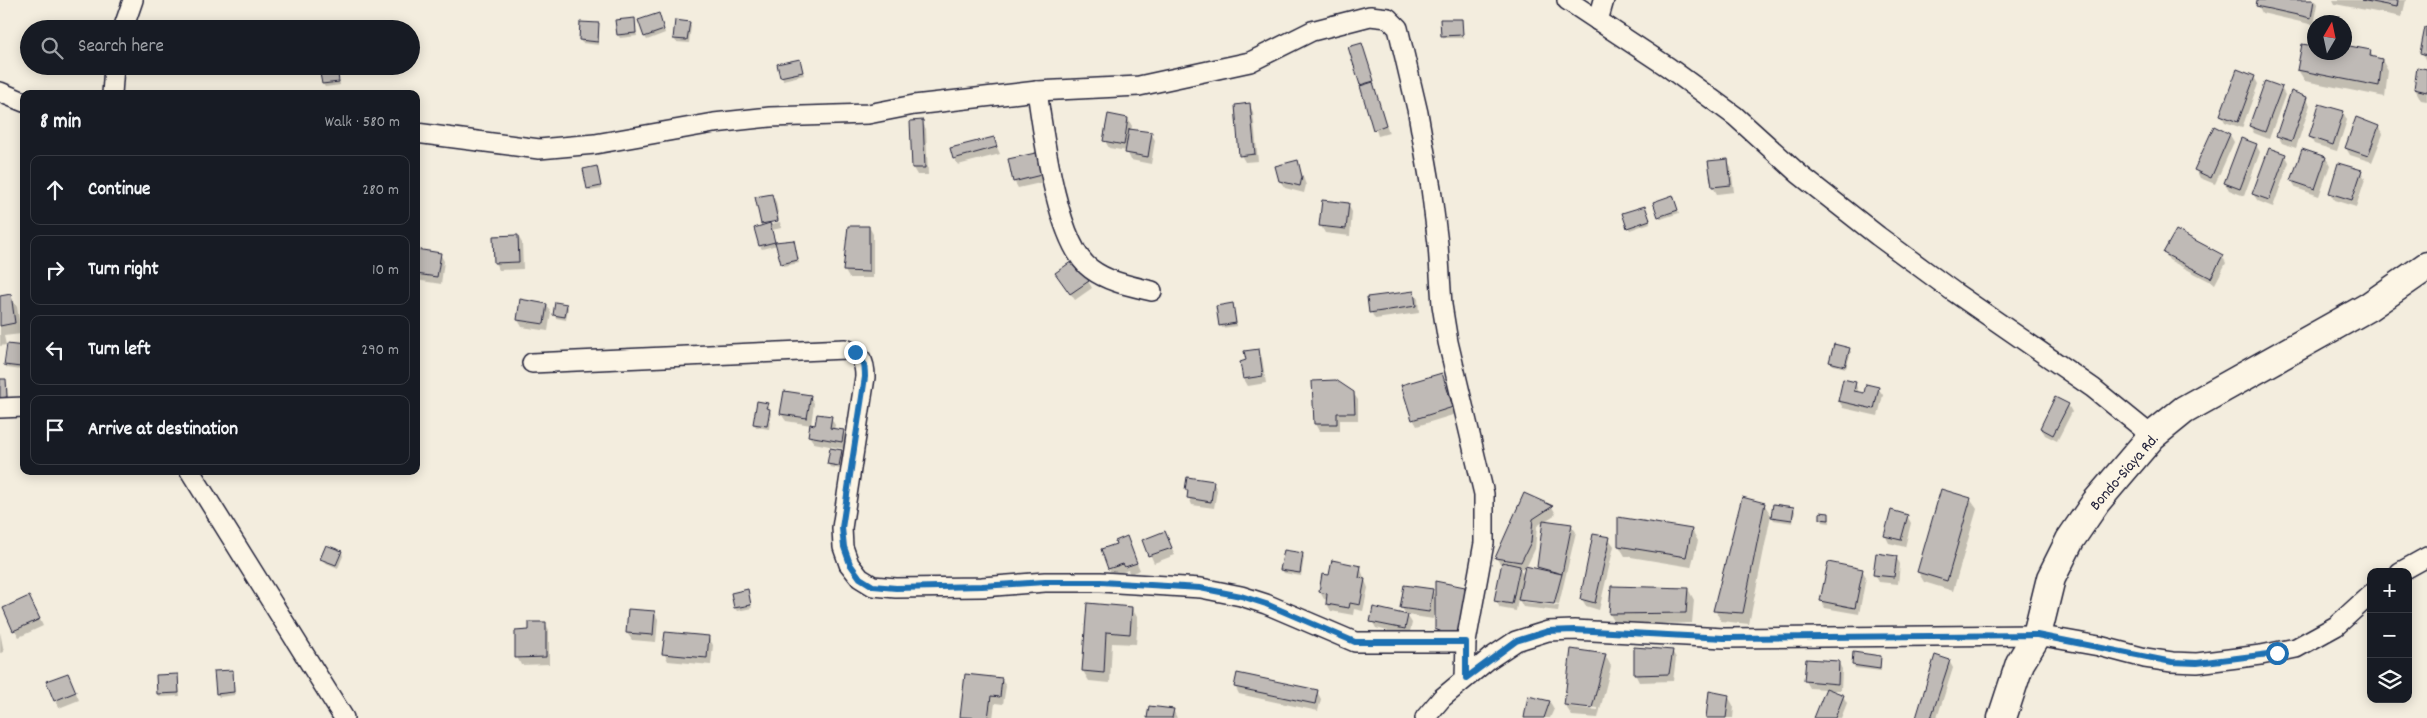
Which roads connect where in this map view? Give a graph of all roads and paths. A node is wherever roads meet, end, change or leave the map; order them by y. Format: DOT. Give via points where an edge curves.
graph roads {
  1 [pos="133,0"];
  2 [pos="1567,0"];
  3 [pos="1604,0"];
  4 [pos="126,20"];
  5 [pos="1598,21"];
  6 [pos="113,75"];
  7 [pos="112,90"];
  8 [pos="1037,91"];
  9 [pos="0,92"];
  10 [pos="20,100"];
  11 [pos="420,133"];
  12 [pos="2427,266"];
  13 [pos="1152,291"];
  14 [pos="532,363"];
  15 [pos="20,407"];
  16 [pos="0,408"];
  17 [pos="2152,436"];
  18 [pos="192,475"];
  19 [pos="2427,557"];
  20 [pos="2407,568"];
  21 [pos="2367,598"];
  22 [pos="2037,635"];
  23 [pos="1466,642"];
  24 [pos="1466,678"];
  25 [pos="344,718"];
  26 [pos="1425,718"];
  27 [pos="2002,718"];
  1 -- 4 [label="street"];
  2 -- 5 [label="street"];
  3 -- 5 [label="street"];
  5 -- 17 [label="street" via="1735,116 1800,174 1878,236 2093,388"];
  6 -- 7 [label="street"];
  8 -- 11 [label="street" via="914,105 868,114 770,117 714,123 595,144 539,149"];
  8 -- 13 [label="street" via="1051,182 1078,256 1090,269 1112,281"];
  8 -- 23 [label="street" via="1167,82 1250,62 1312,31 1370,16 1393,21 1398,28 1431,188 1448,342 1484,494 1484,544"];
  9 -- 10 [label="street"];
  12 -- 17 [label="highway, Bondo-Siaya Rd." via="2368,306 2184,410"];
  14 -- 23 [label="street" via="845,349 855,352 865,364 865,377 842,528 850,564 860,578 873,586 963,587 1101,582 1200,588 1266,604 1355,642"];
  15 -- 16 [label="street"];
  17 -- 22 [label="highway, Bondo-Siaya Rd." via="2106,488 2070,540 2051,578"];
  18 -- 25 [label="street"];
  19 -- 20 [label="street"];
  21 -- 22 [label="street" via="2336,626 2296,648 2237,659 2172,662"];
  22 -- 24 [label="street" via="1724,638 1548,631 1516,641"];
  22 -- 27 [label="highway, Bondo-Siaya Rd." via="2020,663"];
  23 -- 24 [label="street"];
  24 -- 26 [label="street"];
}
